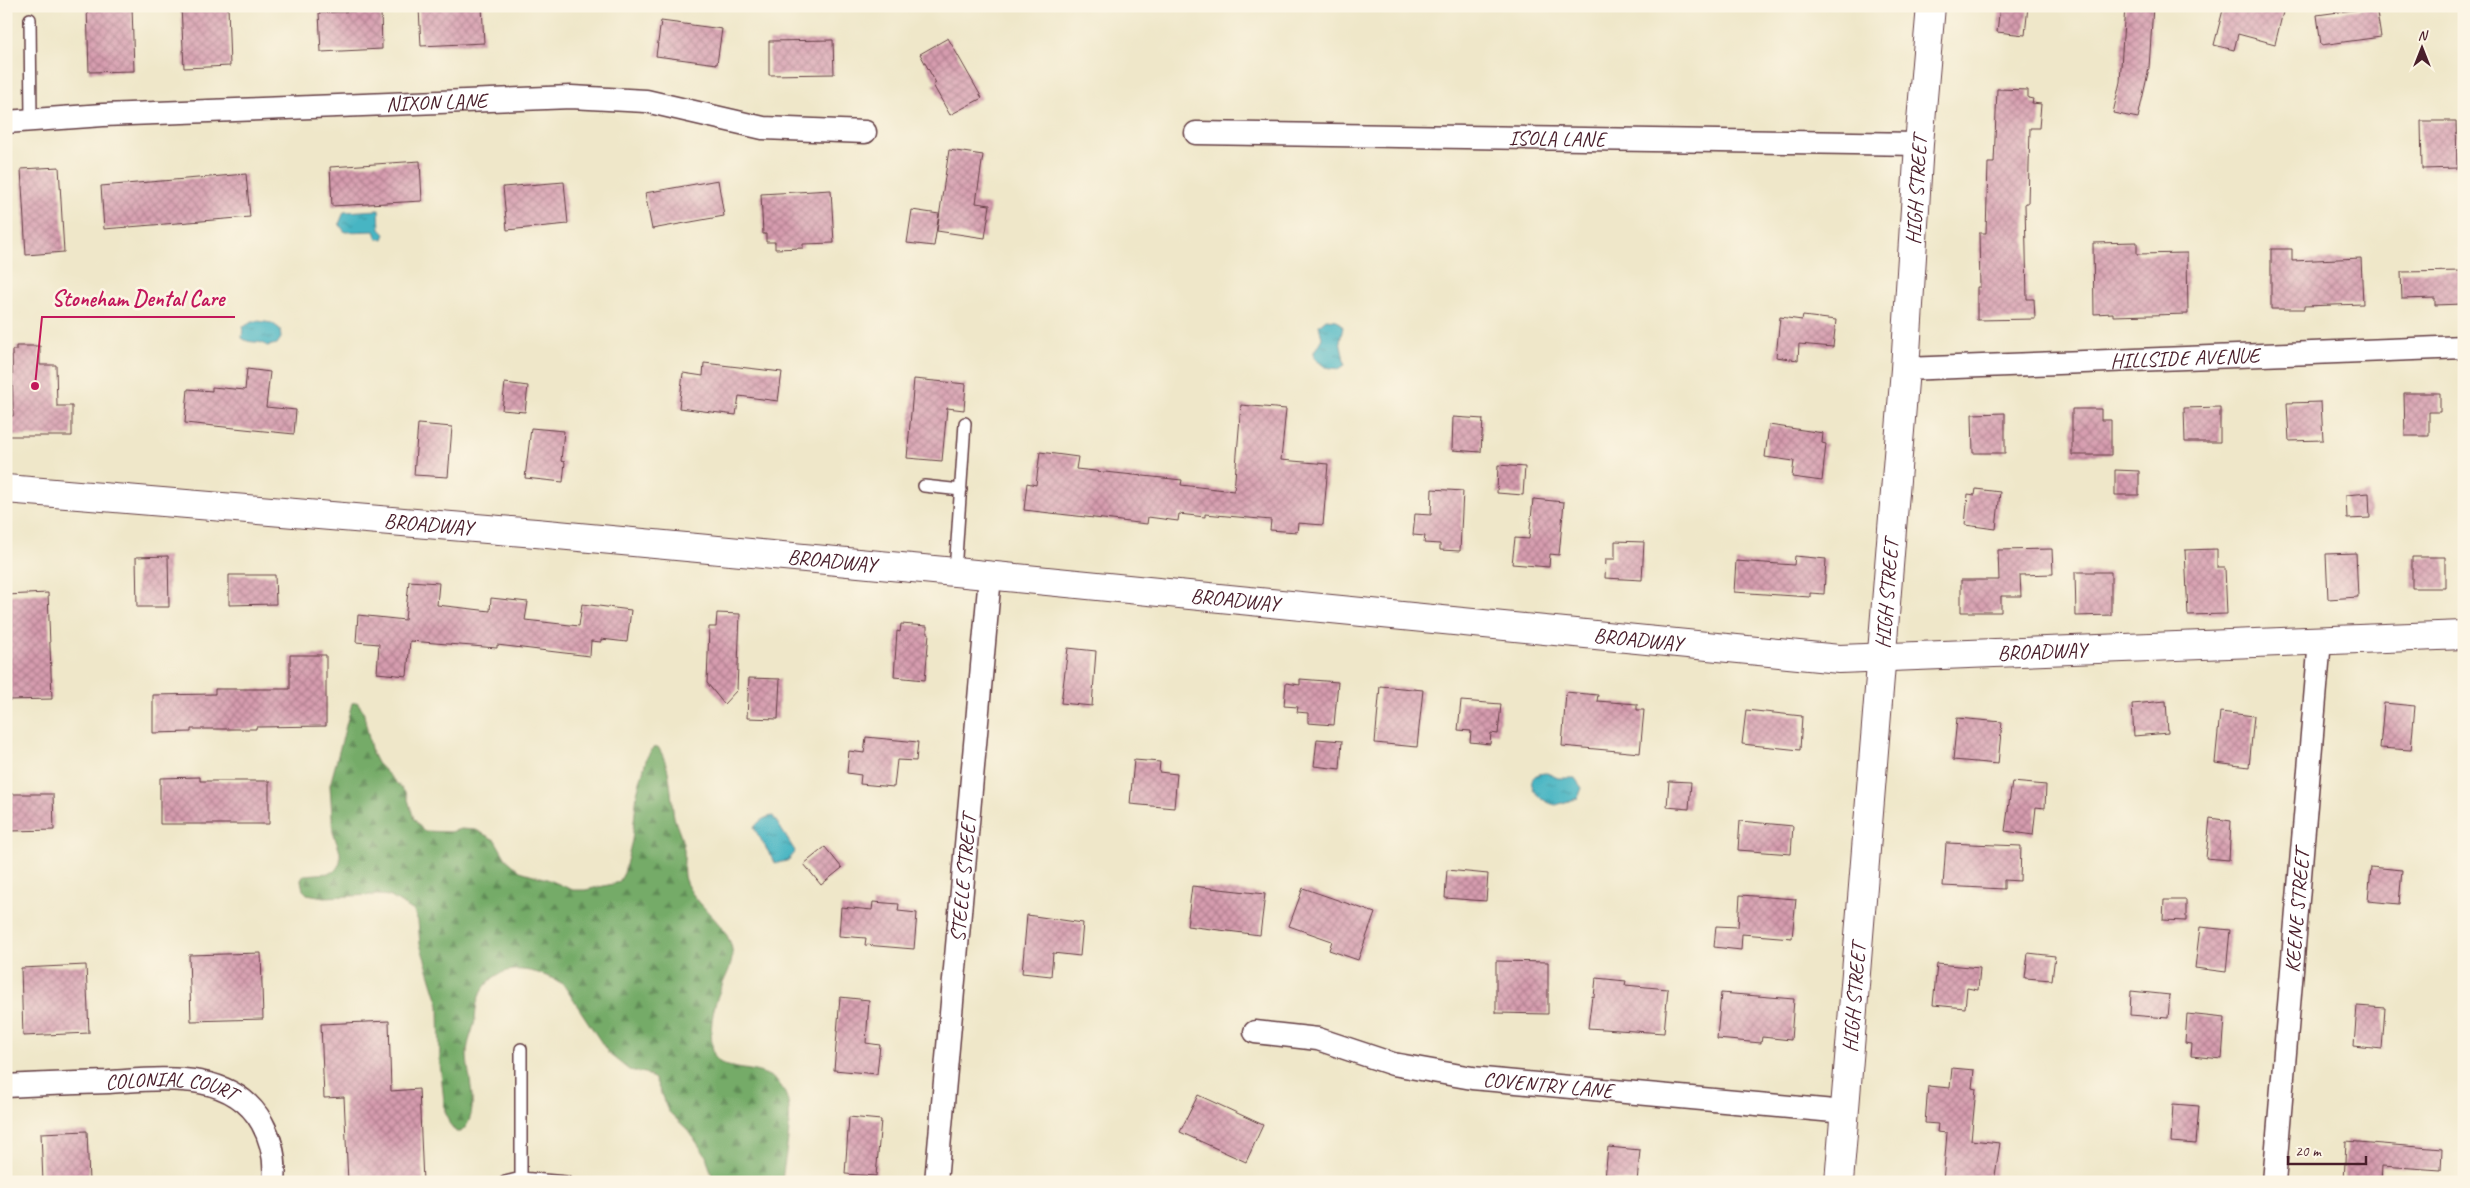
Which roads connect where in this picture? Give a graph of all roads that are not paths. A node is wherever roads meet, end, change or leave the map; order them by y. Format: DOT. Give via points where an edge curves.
graph roads {
  1 [pos="1932,6"];
  2 [pos="30,19"];
  3 [pos="31,120"];
  4 [pos="6,122"];
  5 [pos="865,132"];
  6 [pos="1196,133"];
  7 [pos="1919,144"];
  8 [pos="2464,347"];
  9 [pos="1905,369"];
  10 [pos="965,423"];
  11 [pos="924,486"];
  12 [pos="6,489"];
  13 [pos="961,490"];
  14 [pos="955,572"];
  15 [pos="990,576"];
  16 [pos="2464,635"];
  17 [pos="2320,640"];
  18 [pos="1881,659"];
  19 [pos="1256,1032"];
  20 [pos="521,1049"];
  21 [pos="6,1086"];
  22 [pos="1845,1112"];
  23 [pos="522,1178"];
  24 [pos="274,1182"];
  25 [pos="505,1182"];
  26 [pos="566,1182"];
  27 [pos="936,1182"];
  28 [pos="1839,1182"];
  29 [pos="2274,1182"];
  1 -- 7 [label="main road, HIGH STREET"];
  2 -- 3 [label="lane"];
  3 -- 4 [label="street, NIXON LANE"];
  3 -- 5 [label="street, NIXON LANE" via="571,97 646,101 763,128"];
  6 -- 7 [label="street, ISOLA LANE"];
  7 -- 9 [label="main road, HIGH STREET"];
  8 -- 9 [label="street, HILLSIDE AVENUE"];
  9 -- 18 [label="main road, HIGH STREET"];
  10 -- 13 [label="lane"];
  11 -- 13 [label="lane"];
  12 -- 14 [label="main road, BROADWAY"];
  13 -- 14 [label="lane"];
  14 -- 15 [label="main road, BROADWAY"];
  15 -- 18 [label="main road, BROADWAY" via="1829,658"];
  15 -- 27 [label="street, STEELE STREET"];
  16 -- 17 [label="main road, BROADWAY"];
  17 -- 18 [label="main road, BROADWAY"];
  17 -- 29 [label="street, KEENE STREET"];
  18 -- 22 [label="main road, HIGH STREET"];
  19 -- 22 [label="street, COVENTRY LANE" via="1318,1039 1393,1064 1472,1078"];
  20 -- 23 [label="lane"];
  21 -- 24 [label="street, COLONIAL COURT" via="168,1080 215,1085 244,1099 257,1114 271,1144"];
  22 -- 28 [label="main road, HIGH STREET"];
  23 -- 25 [label="lane"];
  23 -- 26 [label="lane"];
}
